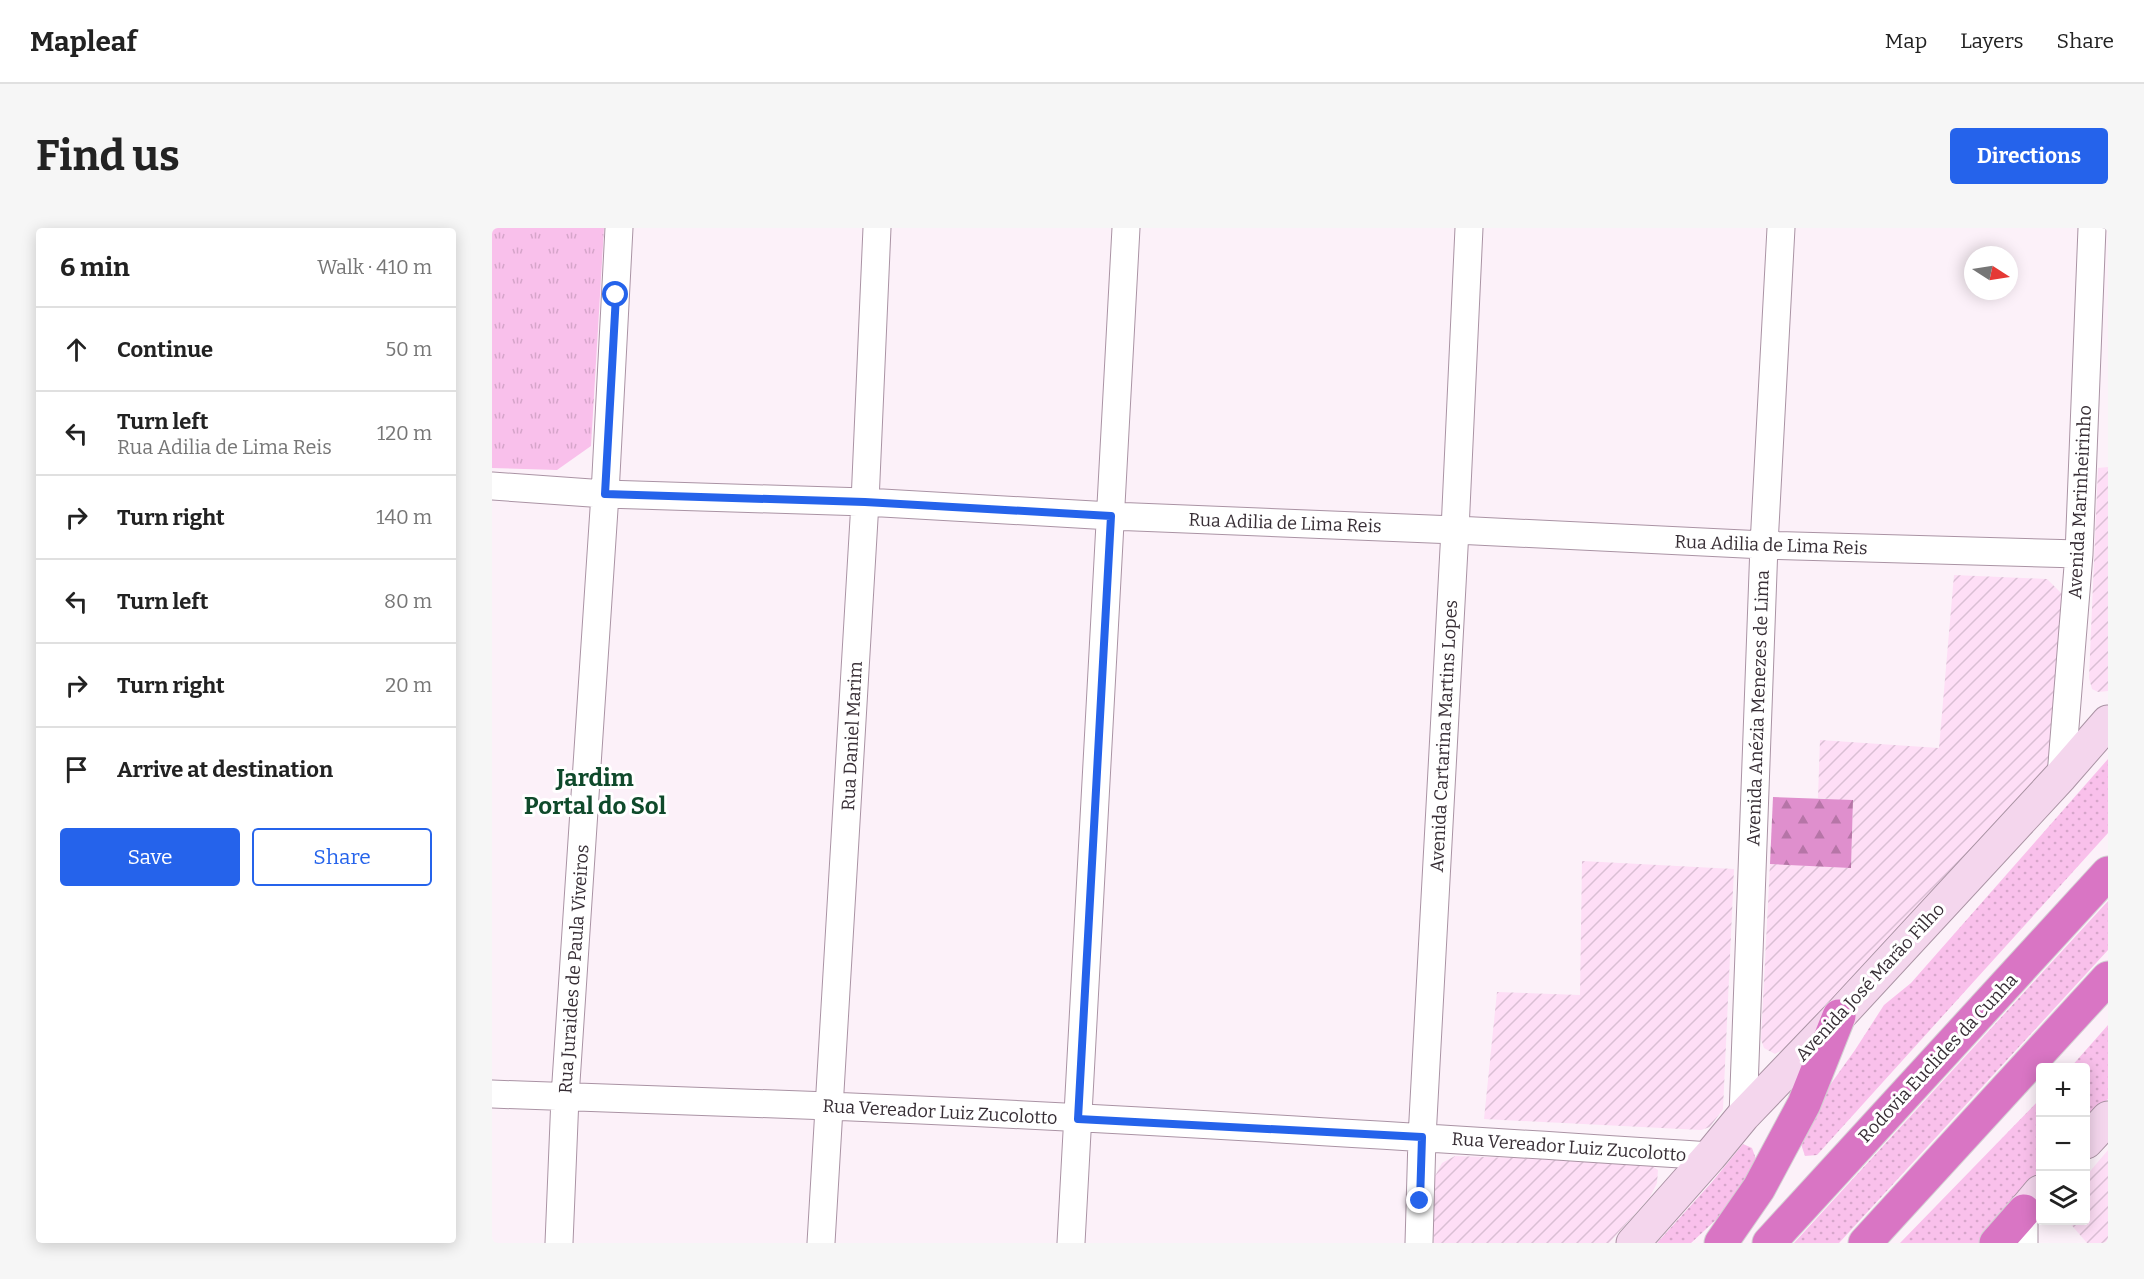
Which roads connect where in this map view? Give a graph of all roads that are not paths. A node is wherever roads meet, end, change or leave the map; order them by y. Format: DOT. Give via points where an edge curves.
graph roads {
  1 [pos="620,228"];
  2 [pos="877,228"];
  3 [pos="1126,228"];
  4 [pos="1469,228"];
  5 [pos="1781,228"];
  6 [pos="2092,228"];
  7 [pos="492,486"];
  8 [pos="605,494"];
  9 [pos="865,502"];
  10 [pos="1111,516"];
  11 [pos="1455,530"];
  12 [pos="1764,545"];
  13 [pos="2079,554"];
  14 [pos="2108,722"];
  15 [pos="2061,776"];
  16 [pos="2108,873"];
  17 [pos="2108,978"];
  18 [pos="1839,1016"];
  19 [pos="492,1094"];
  20 [pos="565,1097"];
  21 [pos="830,1106"];
  22 [pos="1743,1116"];
  23 [pos="2108,1118"];
  24 [pos="1078,1119"];
  25 [pos="1422,1137"];
  26 [pos="2090,1137"];
  27 [pos="1710,1156"];
  28 [pos="2032,1201"];
  29 [pos="559,1243"];
  30 [pos="820,1243"];
  31 [pos="1071,1243"];
  32 [pos="1419,1243"];
  33 [pos="1633,1243"];
  34 [pos="1721,1243"];
  35 [pos="1768,1243"];
  36 [pos="1865,1243"];
  37 [pos="1996,1243"];
  38 [pos="2024,1243"];
  1 -- 8 [label="street, Rua Juraides de Paula Viveiros"];
  2 -- 9 [label="street, Rua Daniel Marim"];
  3 -- 10 [label="street"];
  4 -- 11 [label="street, Avenida Cartarina Martins Lopes"];
  5 -- 12 [label="street, Avenida Anézia Menezes de Lima"];
  6 -- 13 [label="street, Avenida Marinheirinho"];
  7 -- 8 [label="street, Rua Adilia de Lima Reis"];
  8 -- 9 [label="street, Rua Adilia de Lima Reis"];
  8 -- 20 [label="street, Rua Juraides de Paula Viveiros"];
  9 -- 10 [label="street, Rua Adilia de Lima Reis"];
  9 -- 21 [label="street, Rua Daniel Marim"];
  10 -- 11 [label="street, Rua Adilia de Lima Reis"];
  10 -- 24 [label="street"];
  11 -- 12 [label="street, Rua Adilia de Lima Reis"];
  11 -- 25 [label="street, Avenida Cartarina Martins Lopes"];
  12 -- 13 [label="street, Rua Adilia de Lima Reis"];
  12 -- 22 [label="street, Avenida Anézia Menezes de Lima"];
  13 -- 15 [label="street, Avenida Marinheirinho"];
  14 -- 15 [label="main road, Avenida José Marão Filho"];
  15 -- 18 [label="main road, Avenida José Marão Filho"];
  16 -- 35 [label="highway, Rodovia Euclides da Cunha"];
  17 -- 36 [label="highway"];
  18 -- 22 [label="main road, Avenida José Marão Filho"];
  18 -- 34 [label="highway" via="1804,1104 1759,1188"];
  19 -- 20 [label="street, Rua Vereador Luiz Zucolotto"];
  20 -- 21 [label="street, Rua Vereador Luiz Zucolotto"];
  20 -- 29 [label="street, Rua Juraides de Paula Viveiros"];
  21 -- 24 [label="street, Rua Vereador Luiz Zucolotto"];
  21 -- 30 [label="street, Rua Daniel Marim"];
  22 -- 27 [label="main road, Avenida José Marão Filho"];
  23 -- 26 [label="main road"];
  24 -- 25 [label="street, Rua Vereador Luiz Zucolotto"];
  24 -- 31 [label="street"];
  25 -- 27 [label="street, Rua Vereador Luiz Zucolotto"];
  25 -- 32 [label="street, Avenida Cartarina Martins Lopes"];
  27 -- 33 [label="main road, Avenida José Marão Filho"];
  28 -- 37 [label="highway"];
  28 -- 38 [label="street"];
}
